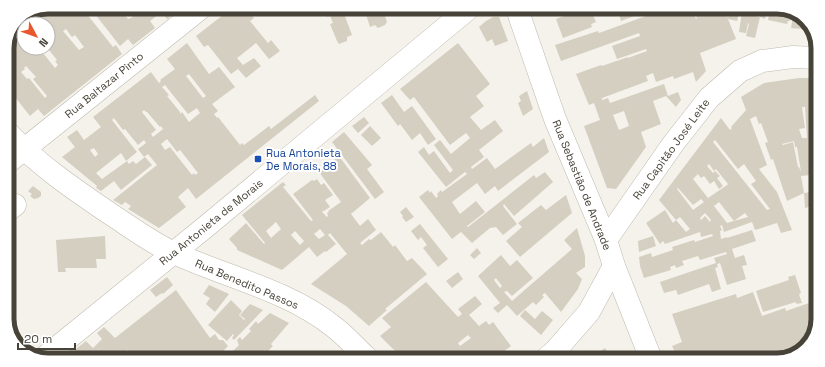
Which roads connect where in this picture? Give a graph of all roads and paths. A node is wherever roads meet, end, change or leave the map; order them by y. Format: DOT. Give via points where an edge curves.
graph roads {
  1 [pos="193,14"];
  2 [pos="462,14"];
  3 [pos="519,14"];
  4 [pos="811,58"];
  5 [pos="15,156"];
  6 [pos="606,240"];
  7 [pos="173,253"];
  8 [pos="614,266"];
  9 [pos="50,353"];
  10 [pos="362,353"];
  11 [pos="553,353"];
  12 [pos="648,353"];
  1 -- 5 [label="street, Rua Baltazar Pinto"];
  2 -- 7 [label="street, Rua Antonieta de Morais"];
  3 -- 6 [label="street, Rua Sebastião de Andrade" via="555,119"];
  4 -- 6 [label="street, Rua Capitão José Leite" via="762,61 740,71 709,98 673,144"];
  5 -- 7 [label="street, Rua Benedito Passos" via="68,186"];
  6 -- 8 [label="street, Rua Sebastião de Andrade"];
  7 -- 9 [label="street, Rua Antonieta de Morais"];
  7 -- 10 [label="street, Rua Benedito Passos" via="289,300 334,327"];
  8 -- 11 [label="street" via="589,312"];
  8 -- 12 [label="street, Rua Sebastião de Andrade"];
}
